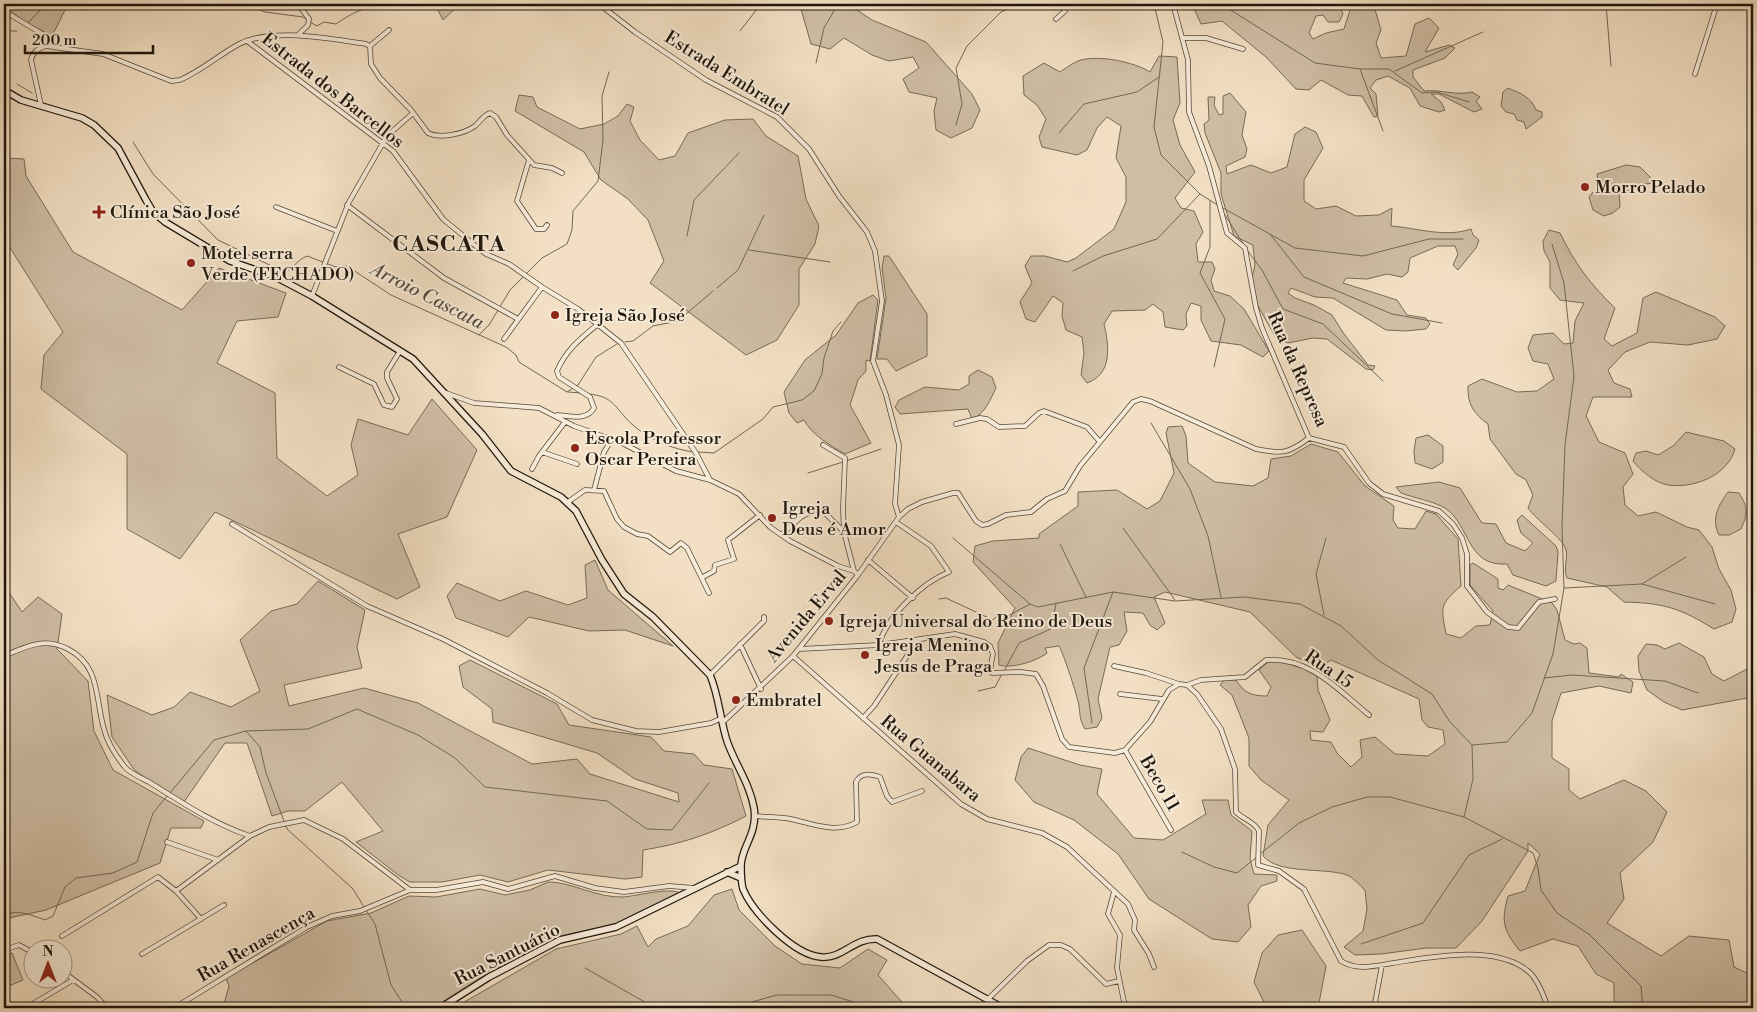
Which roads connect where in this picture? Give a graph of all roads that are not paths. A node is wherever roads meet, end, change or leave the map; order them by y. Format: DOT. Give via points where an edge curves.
graph roads {
  1 [pos="298,4"];
  2 [pos="599,4"];
  3 [pos="1064,4"];
  4 [pos="1173,4"];
  5 [pos="1716,4"];
  6 [pos="4,11"];
  7 [pos="1056,19"];
  8 [pos="389,30"];
  9 [pos="298,35"];
  10 [pos="1182,38"];
  11 [pos="247,41"];
  12 [pos="46,46"];
  13 [pos="370,46"];
  14 [pos="1243,49"];
  15 [pos="1695,74"];
  16 [pos="4,90"];
  17 [pos="41,105"];
  18 [pos="413,113"];
  19 [pos="384,143"];
  20 [pos="529,160"];
  21 [pos="562,172"];
  22 [pos="347,205"];
  23 [pos="276,207"];
  24 [pos="547,225"];
  25 [pos="337,231"];
  26 [pos="542,288"];
  27 [pos="312,296"];
  28 [pos="518,319"];
  29 [pos="598,324"];
  30 [pos="504,340"];
  31 [pos="400,351"];
  32 [pos="339,367"];
  33 [pos="445,393"];
  34 [pos="557,415"];
  35 [pos="565,422"];
  36 [pos="956,424"];
  37 [pos="1309,438"];
  38 [pos="612,439"];
  39 [pos="1100,442"];
  40 [pos="823,445"];
  41 [pos="542,452"];
  42 [pos="577,464"];
  43 [pos="532,469"];
  44 [pos="710,480"];
  45 [pos="594,490"];
  46 [pos="568,502"];
  47 [pos="760,515"];
  48 [pos="899,517"];
  49 [pos="896,522"];
  50 [pos="232,524"];
  51 [pos="844,532"];
  52 [pos="781,535"];
  53 [pos="868,560"];
  54 [pos="854,571"];
  55 [pos="858,575"];
  56 [pos="703,577"];
  57 [pos="709,593"];
  58 [pos="913,598"];
  59 [pos="1555,599"];
  60 [pos="764,617"];
  61 [pos="917,640"];
  62 [pos="740,644"];
  63 [pos="879,645"];
  64 [pos="799,649"];
  65 [pos="4,656"];
  66 [pos="793,656"];
  67 [pos="1114,666"];
  68 [pos="710,675"];
  69 [pos="1179,684"];
  70 [pos="1187,685"];
  71 [pos="761,689"];
  72 [pos="1120,694"];
  73 [pos="1162,699"];
  74 [pos="1369,715"];
  75 [pos="863,718"];
  76 [pos="722,720"];
  77 [pos="1125,750"];
  78 [pos="922,791"];
  79 [pos="755,816"];
  80 [pos="1171,830"];
  81 [pos="250,836"];
  82 [pos="167,842"];
  83 [pos="218,860"];
  84 [pos="741,866"];
  85 [pos="727,872"];
  86 [pos="741,878"];
  87 [pos="695,888"];
  88 [pos="410,890"];
  89 [pos="176,891"];
  90 [pos="1114,892"];
  91 [pos="224,905"];
  92 [pos="201,919"];
  93 [pos="62,936"];
  94 [pos="22,947"];
  95 [pos="7,949"];
  96 [pos="142,954"];
  97 [pos="1382,965"];
  98 [pos="1154,967"];
  99 [pos="73,980"];
  100 [pos="1119,981"];
  101 [pos="988,999"];
  102 [pos="26,1008"];
  103 [pos="105,1008"];
  104 [pos="174,1008"];
  105 [pos="440,1008"];
  106 [pos="1003,1008"];
  107 [pos="1128,1008"];
  108 [pos="1374,1008"];
  109 [pos="1548,1008"];
  1 -- 9 [label="street" via="309,19 308,25"];
  2 -- 48 [label="street, Estrada Embratel" via="706,80 776,117 809,149 833,188 867,232 875,251 882,301 873,361 899,445 895,504"];
  3 -- 7 [label="street" via="1065,11"];
  4 -- 10 [label="street, Rua da Represa"];
  5 -- 15 [label="street"];
  6 -- 12 [label="street" via="44,35"];
  8 -- 13 [label="street"];
  9 -- 11 [label="street"];
  9 -- 13 [label="street"];
  10 -- 14 [label="street" via="1206,38"];
  10 -- 37 [label="street, Rua da Represa" via="1188,60 1190,112 1227,233 1246,248 1262,328"];
  11 -- 12 [label="street" via="180,80 171,80 103,54"];
  11 -- 19 [label="street, Estrada dos Barcellos"];
  12 -- 17 [label="street" via="32,54 31,60"];
  13 -- 18 [label="street" via="372,64 380,78"];
  16 -- 17 [label="main road" via="21,100"];
  17 -- 27 [label="main road" via="82,118 108,137 118,148 153,212 165,222 230,260 276,277"];
  18 -- 19 [label="street" via="387,136"];
  18 -- 20 [label="street" via="428,133 440,135 469,130 490,113"];
  19 -- 22 [label="street"];
  19 -- 26 [label="street, Estrada dos Barcellos" via="443,219 486,254 509,264"];
  20 -- 21 [label="street" via="534,165"];
  20 -- 24 [label="street" via="518,201 536,229 544,229"];
  22 -- 25 [label="street"];
  22 -- 28 [label="street" via="444,278"];
  23 -- 25 [label="street"];
  25 -- 27 [label="street"];
  26 -- 28 [label="street"];
  26 -- 29 [label="street, Estrada dos Barcellos"];
  27 -- 31 [label="main road"];
  28 -- 30 [label="street"];
  29 -- 34 [label="street" via="573,345 557,371 560,377 590,398 594,408 585,416"];
  29 -- 44 [label="street, Estrada dos Barcellos" via="621,343 696,453"];
  31 -- 32 [label="street" via="387,372 389,385 397,399 392,407 384,405 374,384"];
  31 -- 33 [label="main road" via="425,370"];
  33 -- 34 [label="street" via="474,403 539,408"];
  33 -- 46 [label="main road" via="511,471"];
  34 -- 35 [label="street"];
  35 -- 38 [label="street"];
  35 -- 41 [label="street"];
  36 -- 39 [label="street" via="980,418 999,427 1025,426 1044,411 1087,427"];
  37 -- 39 [label="street" via="1292,451 1256,449 1150,400 1141,399 1128,406"];
  37 -- 59 [label="street, Rua da Represa" via="1344,447 1369,483 1383,494 1439,511 1453,524 1462,538 1466,554 1466,586 1487,612 1508,627 1518,628 1540,602"];
  38 -- 44 [label="street" via="676,471"];
  38 -- 45 [label="street" via="604,452"];
  39 -- 48 [label="street" via="1065,491 1047,499 1031,512 1006,515 982,525 976,521 962,496 952,492 922,502"];
  40 -- 51 [label="street" via="845,458"];
  41 -- 42 [label="street"];
  41 -- 43 [label="street"];
  44 -- 47 [label="street" via="739,494"];
  45 -- 46 [label="street" via="580,492"];
  45 -- 56 [label="street" via="606,494 617,519 630,532 648,536 670,552 681,543 684,545"];
  46 -- 68 [label="main road" via="580,516 624,594 653,617"];
  47 -- 52 [label="street"];
  47 -- 56 [label="street" via="728,540 734,559 715,565 714,571"];
  48 -- 49 [label="street, Avenida Erval"];
  49 -- 53 [label="street, Avenida Erval"];
  49 -- 58 [label="street" via="931,546 949,572 927,582"];
  50 -- 76 [label="street" via="368,606 444,639 592,720 636,731 659,732"];
  51 -- 52 [label="street" via="820,507 801,517"];
  51 -- 54 [label="street"];
  52 -- 54 [label="street" via="838,566"];
  53 -- 55 [label="street, Avenida Erval"];
  53 -- 58 [label="street"];
  54 -- 55 [label="street"];
  55 -- 64 [label="street, Avenida Erval"];
  56 -- 57 [label="street"];
  58 -- 63 [label="street" via="889,622"];
  60 -- 62 [label="street" via="764,621"];
  61 -- 63 [label="street"];
  61 -- 75 [label="street"];
  61 -- 77 [label="street" via="955,634 984,642 993,654 992,674 1036,674 1062,739 1070,747 1115,753"];
  62 -- 68 [label="street"];
  62 -- 71 [label="street"];
  63 -- 64 [label="street"];
  64 -- 66 [label="street, Avenida Erval"];
  65 -- 81 [label="street" via="41,642 61,646 77,654 91,669 103,728 124,767 182,802"];
  66 -- 71 [label="street, Avenida Erval"];
  66 -- 75 [label="street, Rua Guanabara"];
  67 -- 69 [label="street"];
  68 -- 76 [label="main road"];
  69 -- 70 [label="street"];
  69 -- 73 [label="street"];
  70 -- 74 [label="street, Rua 15" via="1201,680 1245,677 1266,660 1298,662 1321,676"];
  70 -- 97 [label="street" via="1221,729 1235,769 1236,812 1252,822 1259,832 1258,865 1279,871 1304,889 1341,961 1349,966"];
  71 -- 76 [label="street, Avenida Erval"];
  72 -- 73 [label="street"];
  73 -- 77 [label="street" via="1150,722"];
  75 -- 90 [label="street, Rua Guanabara" via="961,804 987,819 1055,838"];
  76 -- 79 [label="main road" via="730,748 747,783"];
  77 -- 80 [label="street, Beco 11"];
  78 -- 79 [label="street" via="892,802 880,778 866,774 856,782 858,814 857,822 852,825 826,827"];
  79 -- 84 [label="main road"];
  81 -- 83 [label="street"];
  81 -- 88 [label="street" via="269,827 304,820 343,839"];
  82 -- 83 [label="street"];
  83 -- 89 [label="street"];
  84 -- 85 [label="main road, Rua Santuário"];
  84 -- 86 [label="main road"];
  85 -- 86 [label="main road"];
  85 -- 87 [label="main road, Rua Santuário"];
  86 -- 101 [label="main road" via="743,888 756,909 798,950 823,957 836,955 864,939 877,939"];
  87 -- 88 [label="street" via="669,886 624,892 595,888 555,876 508,888 483,882 436,890"];
  87 -- 105 [label="main road, Rua Santuário" via="616,927 560,940 489,977"];
  88 -- 104 [label="street, Rua Renascença" via="360,911 332,916 307,927"];
  89 -- 92 [label="street"];
  89 -- 93 [label="street" via="162,879 153,879"];
  90 -- 98 [label="street, Rua Guanabara" via="1128,904 1135,920 1134,930 1150,954"];
  90 -- 100 [label="street" via="1108,914 1120,934"];
  91 -- 92 [label="street"];
  92 -- 96 [label="street"];
  94 -- 95 [label="street"];
  97 -- 108 [label="street"];
  97 -- 109 [label="street" via="1425,958 1487,956 1527,970"];
  99 -- 102 [label="street"];
  99 -- 103 [label="street"];
  100 -- 101 [label="street" via="1106,984 1070,950 1061,945 1050,945 1027,961"];
  100 -- 107 [label="street"];
  101 -- 106 [label="main road"];
}
